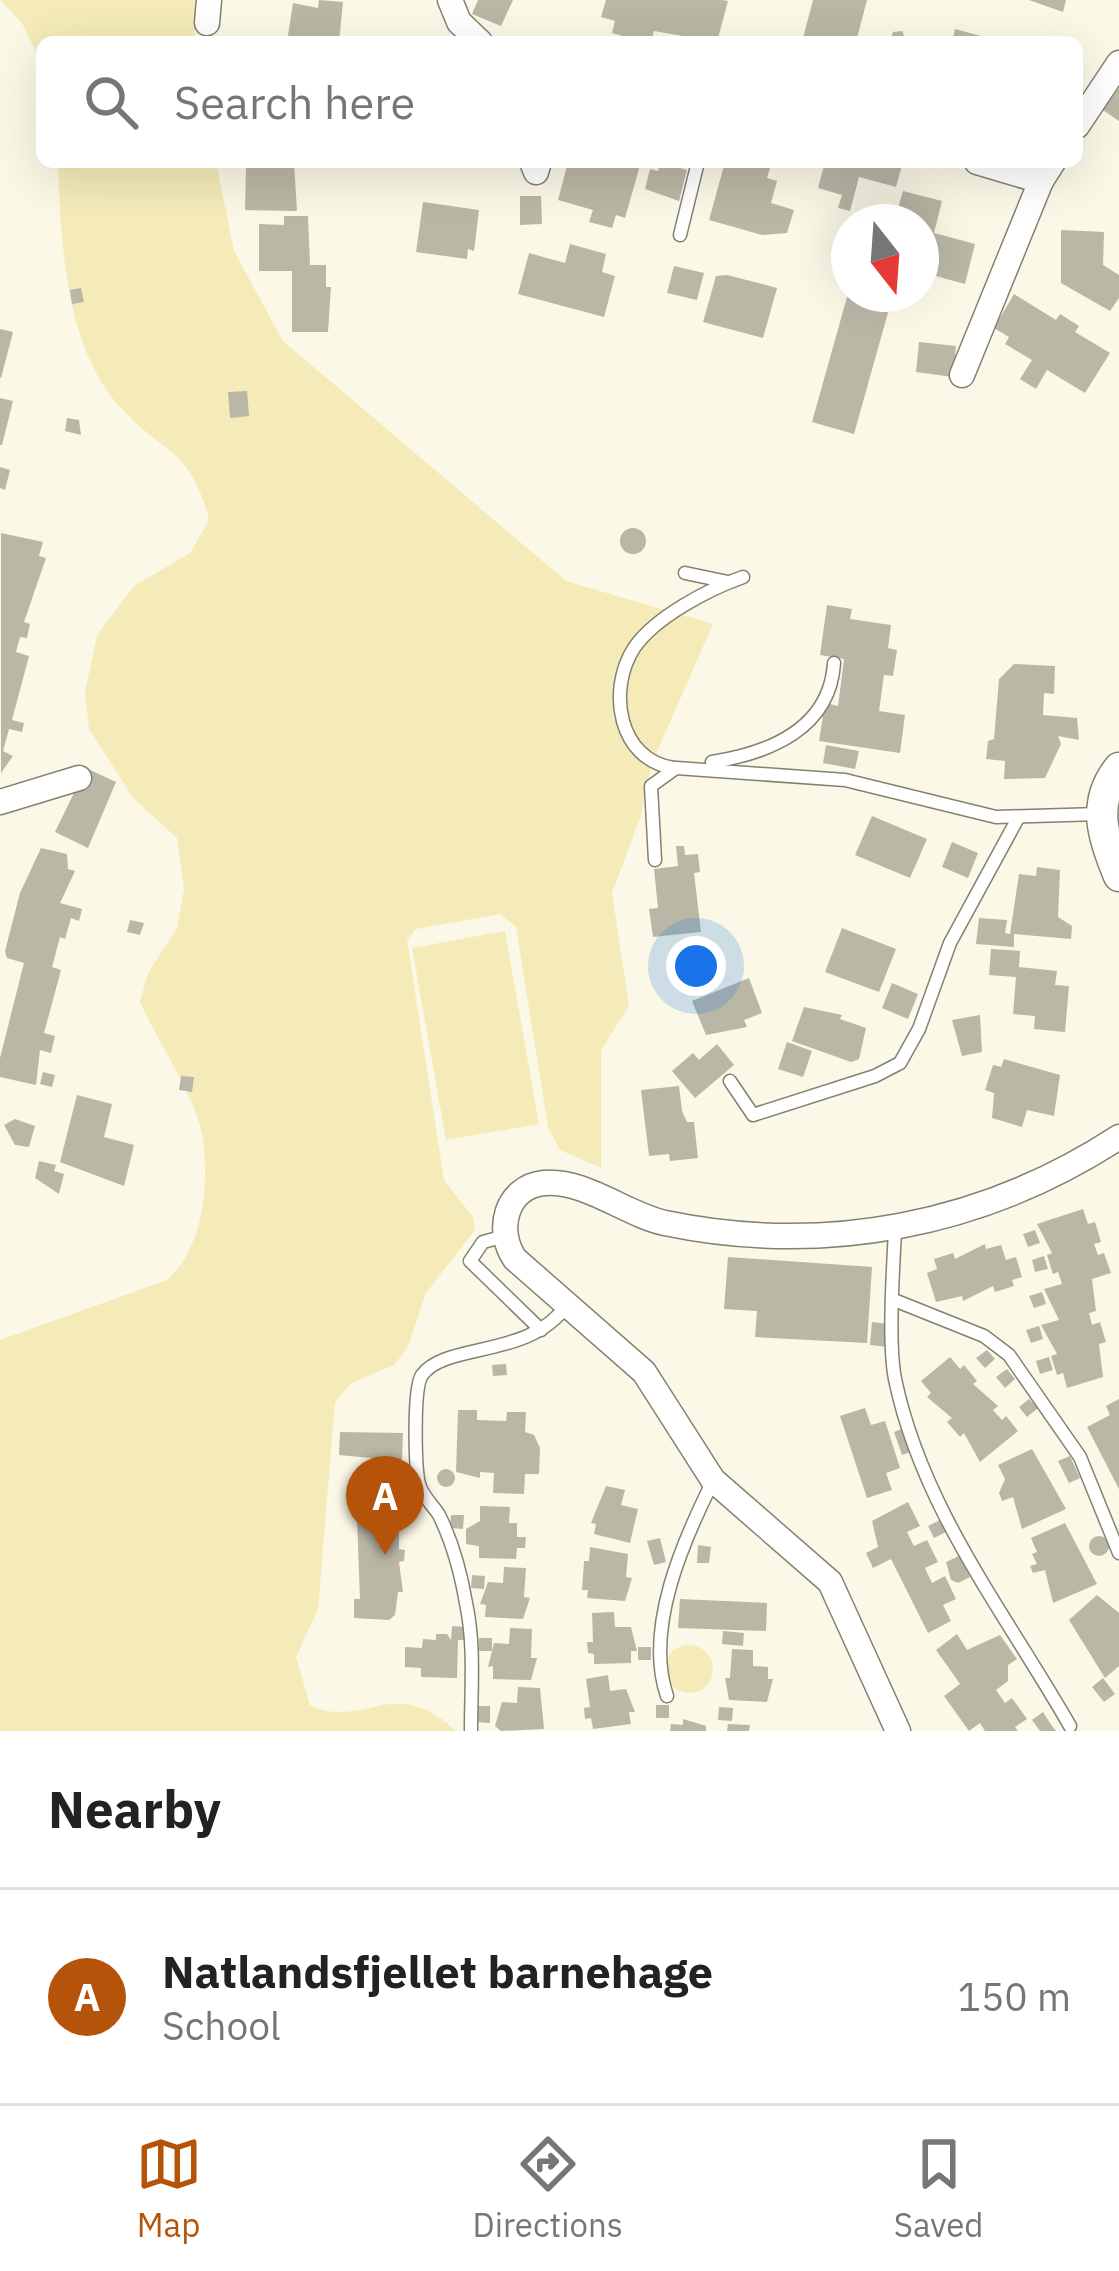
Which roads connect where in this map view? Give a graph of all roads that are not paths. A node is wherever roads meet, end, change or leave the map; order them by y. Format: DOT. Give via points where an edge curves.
graph roads {
  1 [pos="450,0"];
  2 [pos="473,36"];
  3 [pos="1119,63"];
  4 [pos="1083,117"];
  5 [pos="697,168"];
  6 [pos="1047,171"];
  7 [pos="680,235"];
  8 [pos="962,375"];
  9 [pos="685,573"];
  10 [pos="743,577"];
  11 [pos="728,582"];
  12 [pos="834,663"];
  13 [pos="676,768"];
  14 [pos="1119,768"];
  15 [pos="79,778"];
  16 [pos="0,802"];
  17 [pos="1100,814"];
  18 [pos="1018,818"];
  19 [pos="655,860"];
  20 [pos="1119,876"];
  21 [pos="730,1081"];
  22 [pos="1119,1137"];
  23 [pos="895,1231"];
  24 [pos="505,1236"];
  25 [pos="894,1300"];
  26 [pos="568,1304"];
  27 [pos="541,1330"];
  28 [pos="713,1480"];
  29 [pos="1119,1553"];
  30 [pos="667,1696"];
  31 [pos="1070,1726"];
  32 [pos="471,1731"];
  33 [pos="898,1731"];
  1 -- 2 [label="street"];
  3 -- 4 [label="street"];
  5 -- 7 [label="lane"];
  6 -- 8 [label="street"];
  9 -- 11 [label="lane"];
  10 -- 11 [label="lane"];
  11 -- 13 [label="lane" via="654,627 632,650 619,697 622,728 641,754"];
  12 -- 13 [label="lane" via="823,704 784,742"];
  13 -- 18 [label="lane" via="845,780"];
  13 -- 19 [label="lane" via="651,786"];
  14 -- 17 [label="street"];
  15 -- 16 [label="street"];
  17 -- 18 [label="lane"];
  17 -- 20 [label="street"];
  18 -- 21 [label="lane" via="958,925 900,1063 753,1115"];
  22 -- 23 [label="street" via="1013,1193"];
  23 -- 24 [label="street" via="693,1229 542,1183 516,1195"];
  23 -- 25 [label="lane"];
  24 -- 26 [label="street" via="515,1259"];
  24 -- 27 [label="lane" via="483,1242 470,1261"];
  25 -- 29 [label="lane" via="1009,1354 1080,1456"];
  25 -- 31 [label="lane" via="894,1377 934,1490 982,1589"];
  26 -- 27 [label="lane"];
  26 -- 28 [label="street" via="644,1372"];
  27 -- 32 [label="lane" via="506,1348 449,1358 417,1387 419,1486 443,1524 466,1601"];
  28 -- 30 [label="lane" via="663,1602"];
  28 -- 33 [label="street" via="830,1582"];
}
